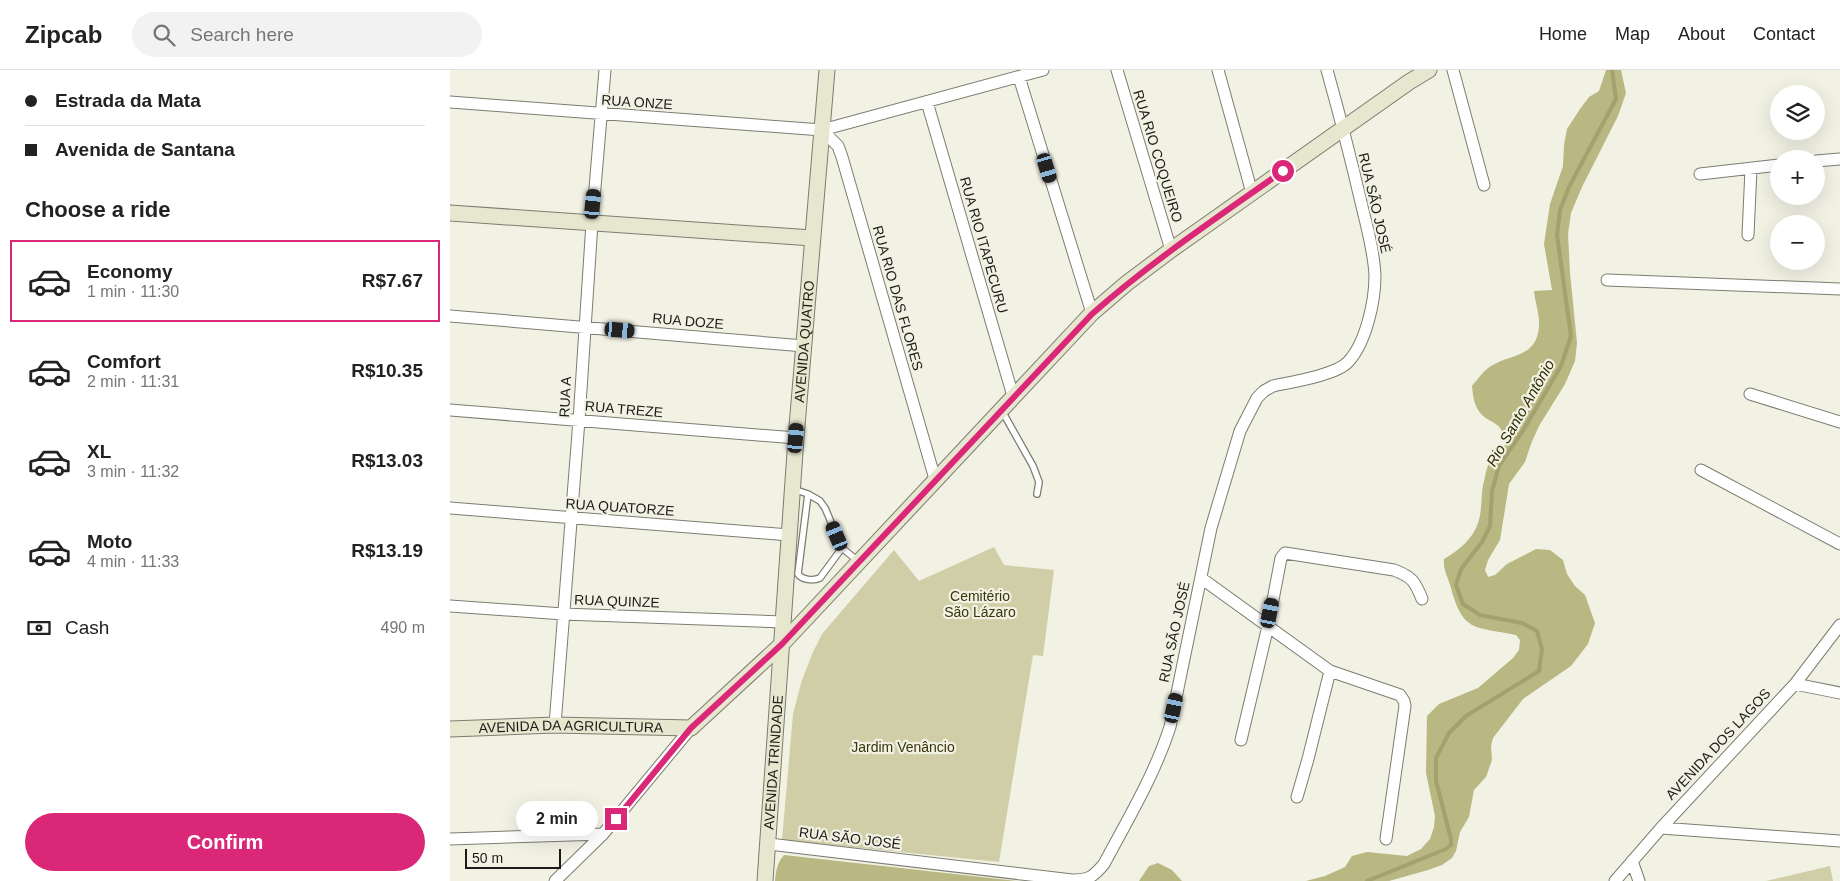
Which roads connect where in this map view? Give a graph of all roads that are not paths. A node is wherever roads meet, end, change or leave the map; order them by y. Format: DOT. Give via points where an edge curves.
graph roads {
  1 [pos="605,70"];
  2 [pos="828,70"];
  3 [pos="1043,70"];
  4 [pos="1117,70"];
  5 [pos="1218,70"];
  6 [pos="1326,70"];
  7 [pos="1429,70"];
  8 [pos="1453,70"];
  9 [pos="1019,76"];
  10 [pos="450,102"];
  11 [pos="927,102"];
  12 [pos="602,114"];
  13 [pos="1343,128"];
  14 [pos="822,130"];
  15 [pos="1840,159"];
  16 [pos="1825,160"];
  17 [pos="1770,167"];
  18 [pos="1751,169"];
  19 [pos="1700,174"];
  20 [pos="1484,185"];
  21 [pos="1252,193"];
  22 [pos="450,213"];
  23 [pos="592,222"];
  24 [pos="1748,235"];
  25 [pos="812,238"];
  26 [pos="1171,250"];
  27 [pos="1607,280"];
  28 [pos="1840,289"];
  29 [pos="1092,314"];
  30 [pos="450,316"];
  31 [pos="584,326"];
  32 [pos="804,346"];
  33 [pos="1750,394"];
  34 [pos="1013,396"];
  35 [pos="1002,409"];
  36 [pos="450,410"];
  37 [pos="579,420"];
  38 [pos="1840,422"];
  39 [pos="796,438"];
  40 [pos="1701,470"];
  41 [pos="935,479"];
  42 [pos="792,489"];
  43 [pos="808,494"];
  44 [pos="1037,494"];
  45 [pos="450,508"];
  46 [pos="572,518"];
  47 [pos="789,535"];
  48 [pos="1840,544"];
  49 [pos="842,548"];
  50 [pos="858,561"];
  51 [pos="1201,578"];
  52 [pos="1422,599"];
  53 [pos="450,606"];
  54 [pos="563,614"];
  55 [pos="783,622"];
  56 [pos="1840,625"];
  57 [pos="1268,626"];
  58 [pos="782,644"];
  59 [pos="1330,671"];
  60 [pos="1795,684"];
  61 [pos="1840,693"];
  62 [pos="555,725"];
  63 [pos="691,728"];
  64 [pos="450,729"];
  65 [pos="1241,740"];
  66 [pos="1297,797"];
  67 [pos="1661,828"];
  68 [pos="603,834"];
  69 [pos="450,839"];
  70 [pos="1386,839"];
  71 [pos="1840,841"];
  72 [pos="769,844"];
  73 [pos="1632,860"];
  74 [pos="555,881"];
  75 [pos="766,881"];
  76 [pos="1615,881"];
  77 [pos="1639,881"];
  1 -- 12 [label="street, RUA A"];
  2 -- 14 [label="main road, AVENIDA QUATRO"];
  3 -- 9 [label="street, RUA ONZE"];
  4 -- 26 [label="street, RUA RIO COQUEIRO"];
  5 -- 21 [label="street"];
  6 -- 13 [label="street, RUA SÃO JOSÉ"];
  7 -- 13 [label="main road"];
  8 -- 20 [label="street"];
  9 -- 11 [label="street, RUA ONZE"];
  9 -- 29 [label="street"];
  10 -- 12 [label="street, RUA ONZE"];
  11 -- 14 [label="street, RUA ONZE"];
  11 -- 34 [label="street, RUA RIO ITAPECURU"];
  12 -- 14 [label="street, RUA ONZE"];
  12 -- 23 [label="street, RUA A"];
  13 -- 21 [label="main road"];
  13 -- 51 [label="street, RUA SÃO JOSÉ" via="1372,248 1374,301 1360,343 1348,362 1337,369 1273,386 1257,398 1240,431 1211,528"];
  14 -- 25 [label="main road, AVENIDA QUATRO"];
  14 -- 41 [label="street, RUA RIO DAS FLORES" via="838,146 842,157"];
  15 -- 16 [label="street"];
  17 -- 18 [label="street"];
  18 -- 19 [label="street"];
  18 -- 24 [label="street"];
  21 -- 26 [label="main road"];
  22 -- 23 [label="main road"];
  23 -- 25 [label="main road"];
  23 -- 31 [label="street, RUA A"];
  25 -- 32 [label="main road, AVENIDA QUATRO"];
  26 -- 29 [label="main road"];
  27 -- 28 [label="street"];
  29 -- 34 [label="main road"];
  30 -- 31 [label="street, RUA DOZE"];
  31 -- 32 [label="street, RUA DOZE"];
  31 -- 37 [label="street, RUA A"];
  32 -- 39 [label="main road, AVENIDA QUATRO"];
  33 -- 38 [label="street"];
  34 -- 35 [label="main road"];
  35 -- 41 [label="main road"];
  35 -- 44 [label="lane" via="1033,466 1039,482"];
  36 -- 37 [label="street, RUA TREZE"];
  37 -- 39 [label="street, RUA TREZE"];
  37 -- 46 [label="street, RUA A"];
  39 -- 42 [label="main road, AVENIDA QUATRO"];
  40 -- 48 [label="street"];
  41 -- 50 [label="main road"];
  42 -- 43 [label="lane"];
  42 -- 47 [label="main road, AVENIDA QUATRO"];
  43 -- 49 [label="lane" via="825,508"];
  43 -- 49 [label="lane" via="798,574 803,579 820,578"];
  45 -- 46 [label="street, RUA QUATORZE"];
  46 -- 47 [label="street, RUA QUATORZE"];
  46 -- 54 [label="street, RUA A"];
  47 -- 55 [label="main road, AVENIDA QUATRO"];
  49 -- 50 [label="lane"];
  50 -- 58 [label="main road"];
  51 -- 57 [label="street"];
  51 -- 72 [label="street, RUA SÃO JOSÉ" via="1170,727 1162,750 1104,864 1089,878 1072,880"];
  52 -- 57 [label="street" via="1412,579 1394,570 1284,553 1280,558"];
  53 -- 54 [label="street, RUA QUINZE"];
  54 -- 55 [label="street, RUA QUINZE"];
  54 -- 62 [label="street, RUA A"];
  55 -- 58 [label="main road, AVENIDA QUATRO"];
  56 -- 60 [label="street, AVENIDA DOS LAGOS"];
  57 -- 59 [label="street"];
  57 -- 65 [label="street"];
  58 -- 63 [label="main road"];
  58 -- 72 [label="main road, AVENIDA TRINDADE"];
  59 -- 66 [label="street"];
  59 -- 70 [label="street" via="1400,695 1404,701"];
  60 -- 61 [label="street"];
  60 -- 67 [label="street, AVENIDA DOS LAGOS"];
  62 -- 63 [label="main road, AVENIDA DA AGRICULTURA"];
  62 -- 64 [label="main road, AVENIDA DA AGRICULTURA"];
  63 -- 68 [label="street"];
  67 -- 71 [label="street"];
  67 -- 73 [label="street, AVENIDA DOS LAGOS"];
  68 -- 69 [label="street"];
  68 -- 74 [label="street"];
  72 -- 75 [label="main road, AVENIDA TRINDADE"];
  73 -- 76 [label="street, AVENIDA DOS LAGOS"];
  73 -- 77 [label="street"];
}
